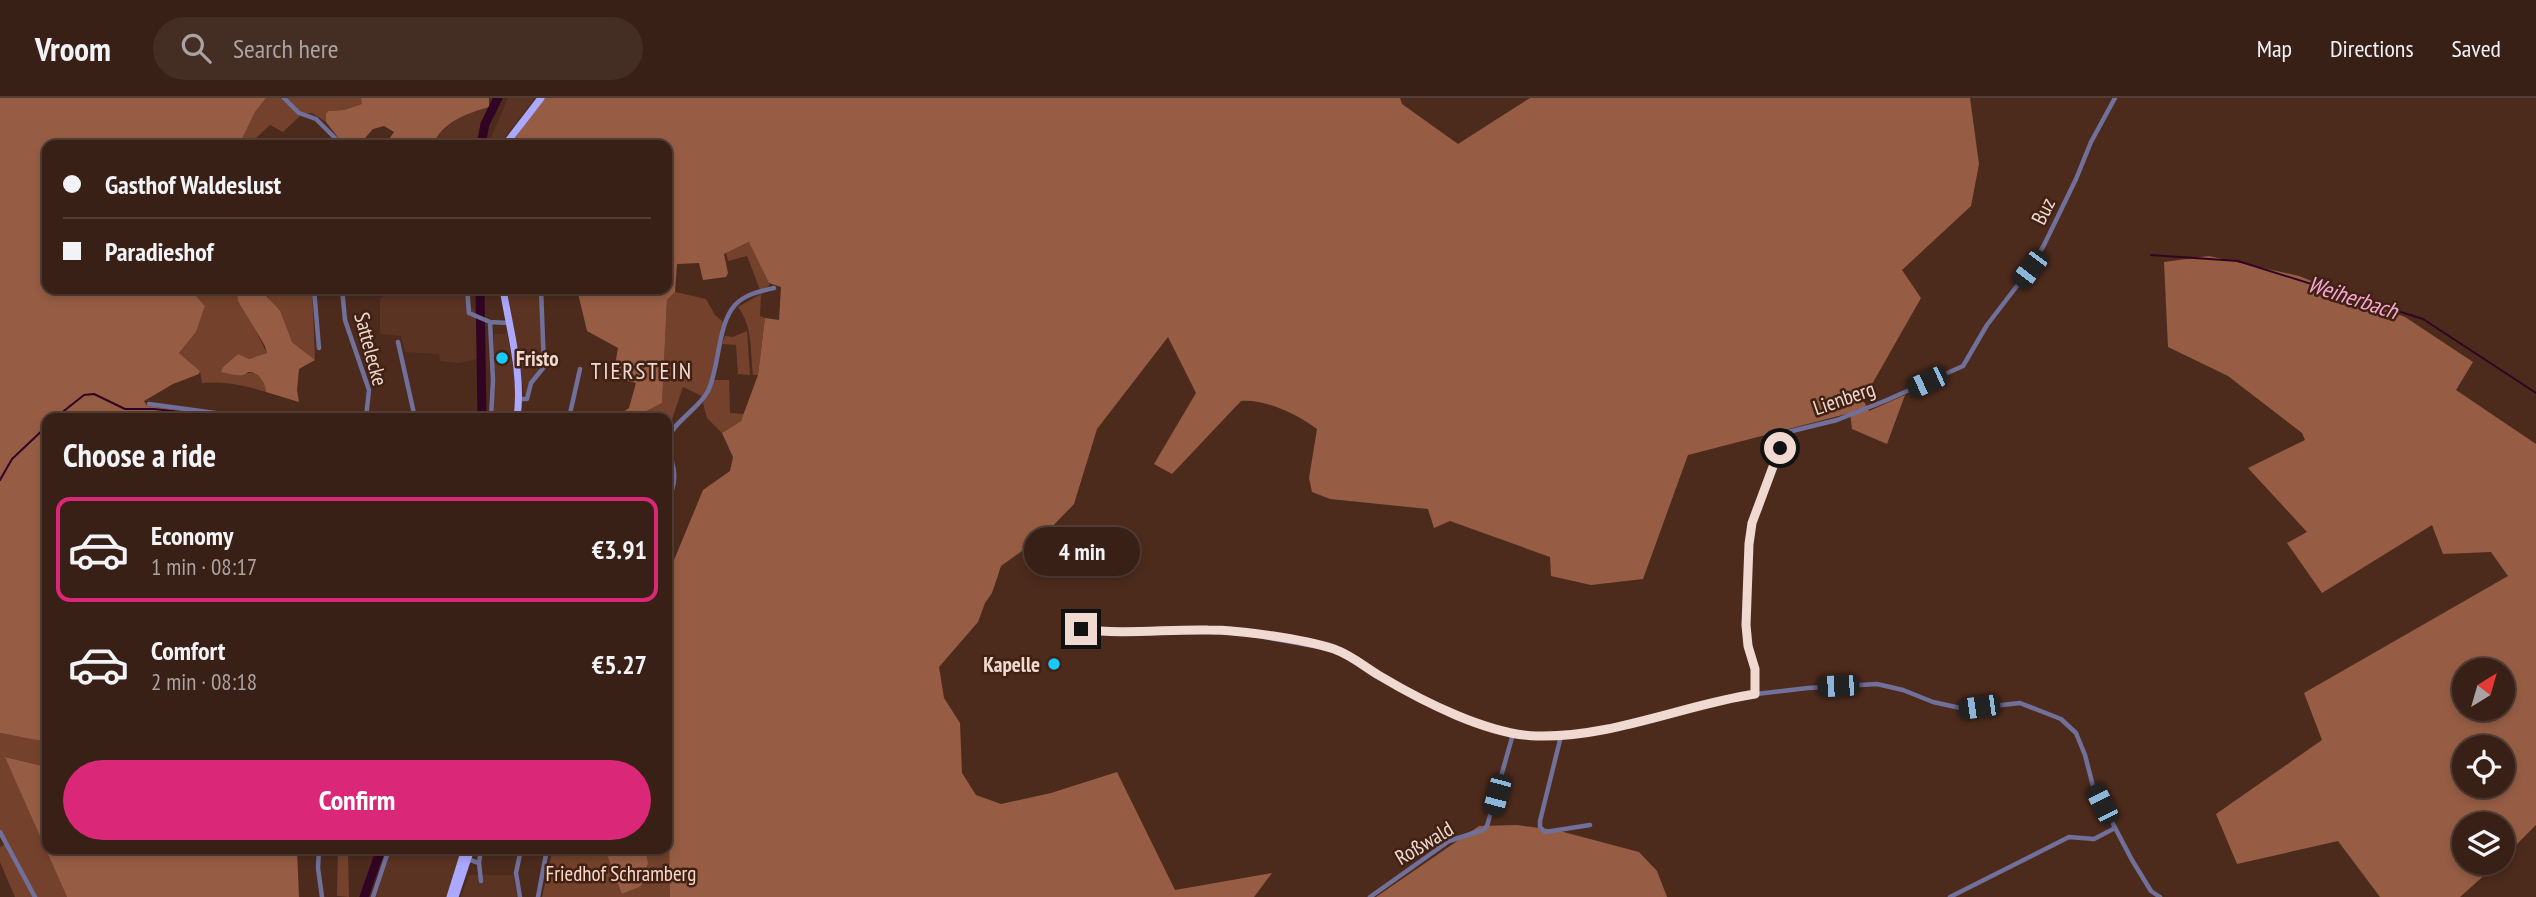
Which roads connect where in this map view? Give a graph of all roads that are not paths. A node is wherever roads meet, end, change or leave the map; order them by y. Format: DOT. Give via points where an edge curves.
graph roads {
  1 [pos="284,98"];
  2 [pos="541,98"];
  3 [pos="2115,98"];
  4 [pos="337,140"];
  5 [pos="509,140"];
  6 [pos="774,288"];
  7 [pos="314,294"];
  8 [pos="342,294"];
  9 [pos="467,294"];
  10 [pos="504,294"];
  11 [pos="541,294"];
  12 [pos="488,321"];
  13 [pos="509,323"];
  14 [pos="398,342"];
  15 [pos="319,348"];
  16 [pos="1963,366"];
  17 [pos="580,369"];
  18 [pos="520,399"];
  19 [pos="149,404"];
  20 [pos="216,413"];
  21 [pos="367,413"];
  22 [pos="414,413"];
  23 [pos="491,413"];
  24 [pos="518,413"];
  25 [pos="570,413"];
  26 [pos="672,433"];
  27 [pos="672,462"];
  28 [pos="672,491"];
  29 [pos="1064,626"];
  30 [pos="1755,694"];
  31 [pos="1513,734"];
  32 [pos="1561,736"];
  33 [pos="1590,825"];
  34 [pos="2115,828"];
  35 [pos="0,832"];
  36 [pos="319,854"];
  37 [pos="387,854"];
  38 [pos="467,854"];
  39 [pos="468,854"];
  40 [pos="481,854"];
  41 [pos="520,854"];
  42 [pos="546,854"];
  43 [pos="480,863"];
  44 [pos="481,881"];
  45 [pos="35,897"];
  46 [pos="322,897"];
  47 [pos="373,897"];
  48 [pos="453,897"];
  49 [pos="520,897"];
  50 [pos="538,897"];
  51 [pos="1370,897"];
  52 [pos="1950,897"];
  53 [pos="2160,897"];
  1 -- 4 [label="street"];
  2 -- 5 [label="main road"];
  3 -- 16 [label="street, Buz" via="2044,245"];
  6 -- 26 [label="street" via="741,300 731,311 709,390"];
  7 -- 15 [label="street"];
  8 -- 21 [label="street, Sattelecke" via="345,320 369,390"];
  9 -- 12 [label="street" via="467,309"];
  10 -- 13 [label="main road"];
  11 -- 18 [label="street" via="544,367 531,383 527,398"];
  12 -- 13 [label="street"];
  12 -- 23 [label="street" via="494,380"];
  13 -- 18 [label="main road"];
  14 -- 22 [label="street"];
  16 -- 30 [label="street, Lienberg" via="1837,420 1788,432 1783,438 1752,523 1749,544 1746,625"];
  17 -- 25 [label="street"];
  18 -- 24 [label="main road"];
  19 -- 20 [label="street"];
  27 -- 28 [label="street"];
  29 -- 31 [label="street" via="1098,632 1210,630 1336,650 1416,695"];
  30 -- 32 [label="street"];
  30 -- 34 [label="street" via="1877,684 1965,709 2020,703 2032,707 2061,719 2076,733 2093,786"];
  31 -- 32 [label="street"];
  31 -- 51 [label="street, Roßwald" via="1487,826 1449,841"];
  32 -- 33 [label="street" via="1540,827 1552,832"];
  34 -- 52 [label="street" via="2094,839 2069,837"];
  34 -- 53 [label="street" via="2151,891"];
  35 -- 45 [label="street"];
  36 -- 46 [label="street"];
  37 -- 47 [label="street"];
  38 -- 48 [label="main road"];
  39 -- 43 [label="street"];
  40 -- 43 [label="street"];
  41 -- 49 [label="street" via="516,873"];
  42 -- 50 [label="street"];
  43 -- 44 [label="street"];
}
